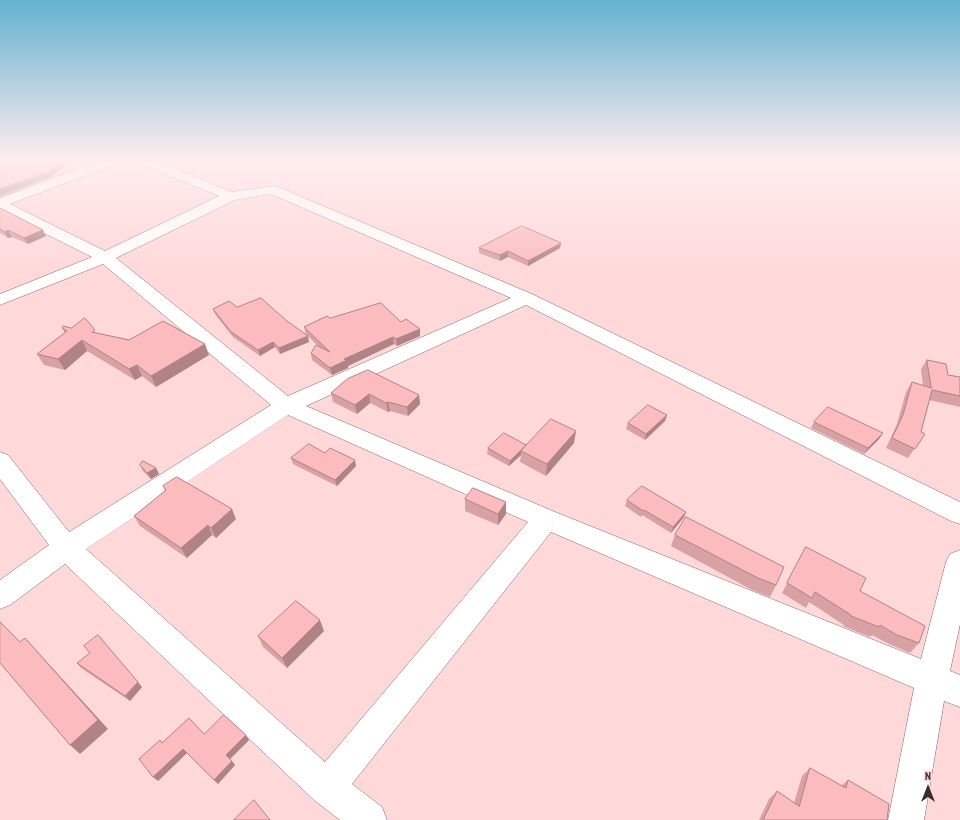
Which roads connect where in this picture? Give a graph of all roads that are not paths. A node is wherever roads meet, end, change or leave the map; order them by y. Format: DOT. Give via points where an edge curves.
graph roads {
  1 [pos="15,198"];
  2 [pos="226,198"];
  3 [pos="292,198"];
  4 [pos="0,204"];
  5 [pos="105,257"];
  6 [pos="526,298"];
  7 [pos="0,300"];
  8 [pos="286,406"];
  9 [pos="0,461"];
  10 [pos="960,514"];
  11 [pos="546,518"];
  12 [pos="66,548"];
  13 [pos="960,562"];
  14 [pos="0,596"];
  15 [pos="946,685"];
  16 [pos="327,786"];
  17 [pos="369,820"];
  18 [pos="906,820"];
  1 -- 4 [label="street"];
  2 -- 5 [label="street"];
  3 -- 6 [label="street"];
  4 -- 5 [label="street"];
  5 -- 7 [label="street"];
  5 -- 8 [label="street"];
  6 -- 8 [label="street"];
  6 -- 10 [label="street"];
  8 -- 11 [label="street"];
  8 -- 12 [label="street"];
  9 -- 12 [label="street"];
  11 -- 15 [label="street"];
  11 -- 16 [label="street"];
  12 -- 14 [label="street"];
  12 -- 16 [label="street"];
  13 -- 15 [label="street"];
  15 -- 18 [label="street"];
  16 -- 17 [label="street"];
}
